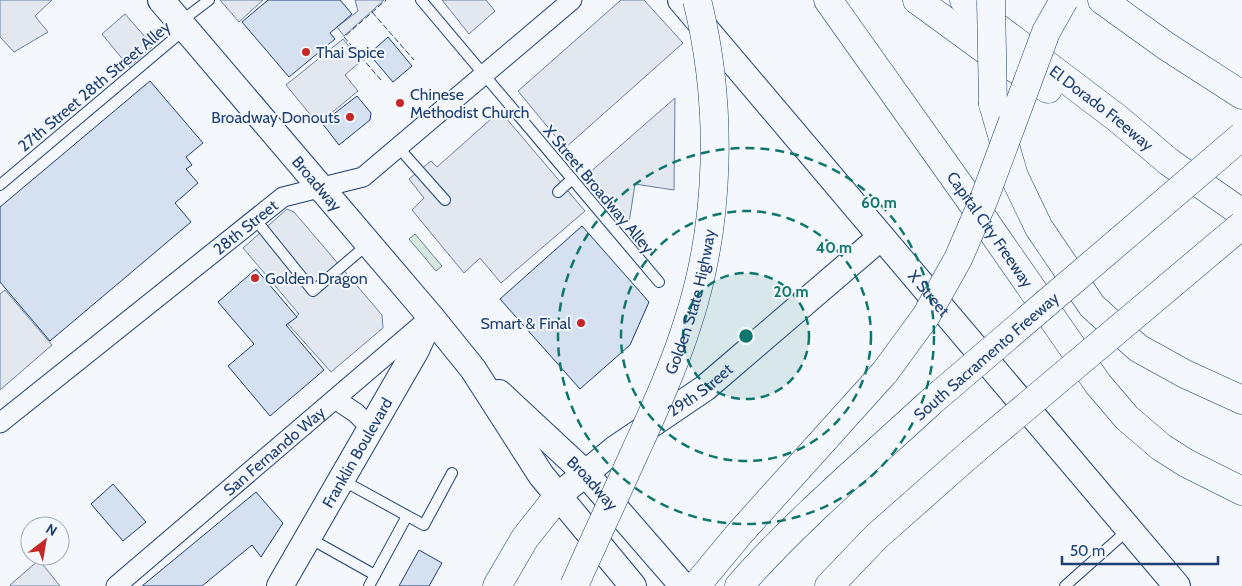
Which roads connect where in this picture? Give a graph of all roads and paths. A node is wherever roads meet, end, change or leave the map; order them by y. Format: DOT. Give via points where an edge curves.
graph roads {
  1 [pos="161,0"];
  2 [pos="209,0"];
  3 [pos="421,0"];
  4 [pos="572,0"];
  5 [pos="681,0"];
  6 [pos="697,0"];
  7 [pos="828,0"];
  8 [pos="917,0"];
  9 [pos="964,0"];
  10 [pos="991,0"];
  11 [pos="1064,0"];
  12 [pos="1102,0"];
  13 [pos="1129,0"];
  14 [pos="183,26"];
  15 [pos="1166,46"];
  16 [pos="484,75"];
  17 [pos="1242,95"];
  18 [pos="1242,136"];
  19 [pos="398,147"];
  20 [pos="1169,162"];
  21 [pos="572,179"];
  22 [pos="0,185"];
  23 [pos="321,187"];
  24 [pos="558,192"];
  25 [pos="444,200"];
  26 [pos="1242,213"];
  27 [pos="255,219"];
  28 [pos="1242,225"];
  29 [pos="881,237"];
  30 [pos="369,244"];
  31 [pos="659,282"];
  32 [pos="431,317"];
  33 [pos="473,369"];
  34 [pos="335,399"];
  35 [pos="1242,400"];
  36 [pos="3,416"];
  37 [pos="371,428"];
  38 [pos="452,473"];
  39 [pos="585,473"];
  40 [pos="341,479"];
  41 [pos="1242,492"];
  42 [pos="559,496"];
  43 [pos="407,516"];
  44 [pos="1129,529"];
  45 [pos="308,538"];
  46 [pos="375,575"];
  47 [pos="116,586"];
  48 [pos="280,586"];
  49 [pos="369,586"];
  50 [pos="497,586"];
  51 [pos="574,586"];
  52 [pos="634,586"];
  53 [pos="683,586"];
  54 [pos="696,586"];
  55 [pos="740,586"];
  56 [pos="829,586"];
  57 [pos="1065,586"];
  58 [pos="1177,586"];
  1 -- 14 [label="main road, Broadway"];
  2 -- 14 [label="lane, 27th Street 28th Street Alley"];
  3 -- 16 [label="lane, X Street Broadway Alley"];
  4 -- 16 [label="street, 28th Street"];
  5 -- 29 [label="main road, X Street"];
  6 -- 51 [label="highway, Golden State Highway, bridge" via="712,77 715,126 714,177 700,276 688,324 671,371"];
  7 -- 41 [label="highway, Capital City Freeway" via="1098,384 1127,418 1161,447"];
  8 -- 20 [label="highway" via="987,51"];
  9 -- 20 [label="highway, El Dorado Freeway"];
  10 -- 35 [label="highway, bridge" via="993,104 1014,176 1039,228 1092,306 1138,348"];
  11 -- 54 [label="highway, bridge" via="1046,32 984,199 958,259 926,316 886,372"];
  12 -- 15 [label="highway"];
  13 -- 15 [label="highway"];
  14 -- 22 [label="lane, 27th Street 28th Street Alley"];
  14 -- 23 [label="main road, Broadway"];
  15 -- 17 [label="highway"];
  16 -- 19 [label="street, 28th Street"];
  16 -- 21 [label="lane, X Street Broadway Alley" via="526,132"];
  18 -- 55 [label="highway, South Sacramento Freeway, bridge" via="932,401 763,560"];
  19 -- 23 [label="street, 28th Street" via="363,177"];
  19 -- 25 [label="lane"];
  20 -- 26 [label="highway, El Dorado Freeway"];
  21 -- 24 [label="lane"];
  21 -- 31 [label="lane, X Street Broadway Alley"];
  23 -- 27 [label="street, 28th Street" via="283,197"];
  23 -- 30 [label="main road, Broadway"];
  27 -- 30 [label="lane" via="313,291"];
  27 -- 36 [label="street, 28th Street"];
  28 -- 56 [label="highway, bridge" via="971,452 876,537"];
  29 -- 39 [label="main road, 29th Street" via="705,388"];
  29 -- 44 [label="main road, X Street"];
  30 -- 32 [label="main road, Broadway"];
  32 -- 33 [label="main road, Broadway"];
  32 -- 34 [label="street, San Fernando Way"];
  32 -- 37 [label="main road, Franklin Boulevard"];
  33 -- 39 [label="main road, Broadway"];
  33 -- 42 [label="main road, Broadway" via="541,474"];
  34 -- 37 [label="street"];
  34 -- 47 [label="street, San Fernando Way"];
  37 -- 40 [label="main road, Franklin Boulevard"];
  38 -- 43 [label="lane" via="424,524"];
  39 -- 42 [label="main road, 29th Street"];
  39 -- 53 [label="main road, Broadway"];
  40 -- 43 [label="lane"];
  40 -- 45 [label="main road, Franklin Boulevard"];
  42 -- 50 [label="highway" via="525,538"];
  42 -- 52 [label="main road, Broadway"];
  43 -- 46 [label="lane"];
  44 -- 57 [label="lane"];
  44 -- 58 [label="main road, X Street"];
  45 -- 46 [label="lane"];
  45 -- 48 [label="main road, Franklin Boulevard"];
  46 -- 49 [label="lane"];
}
